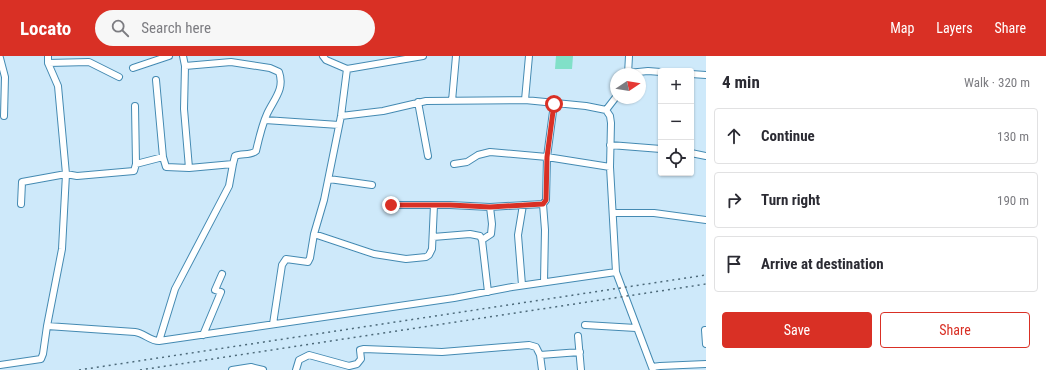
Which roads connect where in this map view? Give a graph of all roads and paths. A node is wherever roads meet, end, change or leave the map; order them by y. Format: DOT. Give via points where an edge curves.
graph roads {
  1 [pos="48,56"];
  2 [pos="169,56"];
  3 [pos="183,56"];
  4 [pos="323,56"];
  5 [pos="423,56"];
  6 [pos="456,56"];
  7 [pos="529,56"];
  8 [pos="629,56"];
  9 [pos="0,58"];
  10 [pos="48,63"];
  11 [pos="185,66"];
  12 [pos="133,68"];
  13 [pos="346,68"];
  14 [pos="628,68"];
  15 [pos="646,71"];
  16 [pos="658,72"];
  17 [pos="694,74"];
  18 [pos="706,75"];
  19 [pos="119,77"];
  20 [pos="156,80"];
  21 [pos="525,100"];
  22 [pos="452,101"];
  23 [pos="418,102"];
  24 [pos="554,104"];
  25 [pos="610,104"];
  26 [pos="135,106"];
  27 [pos="606,110"];
  28 [pos="4,116"];
  29 [pos="341,116"];
  30 [pos="265,120"];
  31 [pos="339,125"];
  32 [pos="610,145"];
  33 [pos="658,149"];
  34 [pos="694,154"];
  35 [pos="428,156"];
  36 [pos="706,156"];
  37 [pos="163,157"];
  38 [pos="547,157"];
  39 [pos="136,164"];
  40 [pos="233,164"];
  41 [pos="454,164"];
  42 [pos="610,167"];
  43 [pos="189,168"];
  44 [pos="66,174"];
  45 [pos="329,179"];
  46 [pos="372,185"];
  47 [pos="21,204"];
  48 [pos="543,204"];
  49 [pos="391,205"];
  50 [pos="434,205"];
  51 [pos="523,205"];
  52 [pos="490,207"];
  53 [pos="614,213"];
  54 [pos="706,218"];
  55 [pos="314,234"];
  56 [pos="433,237"];
  57 [pos="482,240"];
  58 [pos="616,272"];
  59 [pos="222,274"];
  60 [pos="544,282"];
  61 [pos="522,285"];
  62 [pos="488,292"];
  63 [pos="273,324"];
  64 [pos="585,325"];
  65 [pos="47,326"];
  66 [pos="636,328"];
  67 [pos="705,330"];
  68 [pos="202,334"];
  69 [pos="578,336"];
  70 [pos="159,341"];
  71 [pos="706,344"];
  72 [pos="580,352"];
  73 [pos="540,355"];
  74 [pos="706,364"];
  75 [pos="0,365"];
  76 [pos="652,369"];
  77 [pos="232,370"];
  78 [pos="263,370"];
  79 [pos="296,370"];
  80 [pos="542,370"];
  81 [pos="581,370"];
  1 -- 10 [label="street"];
  2 -- 12 [label="street"];
  3 -- 11 [label="street"];
  4 -- 13 [label="street" via="326,60"];
  5 -- 13 [label="street"];
  6 -- 22 [label="street"];
  7 -- 21 [label="street"];
  8 -- 14 [label="street"];
  9 -- 28 [label="street" via="5,77"];
  10 -- 19 [label="street" via="89,62"];
  10 -- 44 [label="street" via="58,86"];
  11 -- 30 [label="street" via="231,62 277,70 281,76 281,86"];
  11 -- 43 [label="street" via="184,109"];
  13 -- 29 [label="street"];
  15 -- 16 [label="street"];
  17 -- 18 [label="street"];
  20 -- 37 [label="street"];
  21 -- 22 [label="street"];
  21 -- 24 [label="street"];
  22 -- 23 [label="street"];
  23 -- 29 [label="street" via="383,111"];
  23 -- 35 [label="street"];
  24 -- 27 [label="street"];
  24 -- 38 [label="street"];
  25 -- 27 [label="street"];
  26 -- 39 [label="street"];
  27 -- 32 [label="street" via="611,119"];
  29 -- 31 [label="street"];
  30 -- 31 [label="street"];
  30 -- 40 [label="street" via="256,150 252,154 235,156"];
  31 -- 45 [label="street"];
  32 -- 33 [label="street"];
  32 -- 42 [label="street"];
  34 -- 36 [label="street"];
  37 -- 39 [label="street"];
  37 -- 43 [label="street" via="166,167"];
  38 -- 41 [label="street" via="490,152 478,155 467,162"];
  38 -- 42 [label="street"];
  38 -- 48 [label="street" via="546,200"];
  39 -- 44 [label="street" via="134,171 77,176"];
  40 -- 43 [label="street"];
  40 -- 70 [label="street" via="229,186 175,289"];
  42 -- 53 [label="street"];
  44 -- 47 [label="street" via="22,182"];
  44 -- 65 [label="street" via="62,249"];
  45 -- 46 [label="street"];
  45 -- 55 [label="street"];
  48 -- 51 [label="street"];
  48 -- 60 [label="street"];
  49 -- 50 [label="street"];
  50 -- 52 [label="street"];
  50 -- 56 [label="street"];
  51 -- 52 [label="street"];
  51 -- 61 [label="street" via="518,235"];
  52 -- 57 [label="street" via="491,234"];
  53 -- 54 [label="street" via="654,213"];
  53 -- 58 [label="street"];
  55 -- 56 [label="street" via="374,254 406,258 429,255"];
  55 -- 63 [label="street" via="308,262 286,259 282,265"];
  56 -- 57 [label="street" via="470,234 480,236"];
  57 -- 62 [label="street"];
  58 -- 60 [label="street"];
  58 -- 66 [label="street"];
  59 -- 68 [label="street" via="215,290 221,292"];
  60 -- 61 [label="street"];
  61 -- 62 [label="street"];
  62 -- 63 [label="street"];
  63 -- 68 [label="street"];
  64 -- 66 [label="street"];
  65 -- 70 [label="street" via="135,332"];
  65 -- 75 [label="street" via="41,358"];
  66 -- 76 [label="street"];
  67 -- 71 [label="street"];
  68 -- 70 [label="street"];
  69 -- 72 [label="street"];
  72 -- 73 [label="street"];
  72 -- 81 [label="street"];
  73 -- 79 [label="street" via="536,347 529,345 442,352 364,349 360,350 361,359 357,364 349,366 309,355 299,360"];
  73 -- 80 [label="street"];
  74 -- 76 [label="street" via="660,366"];
  77 -- 78 [label="street" via="251,367"];
}
